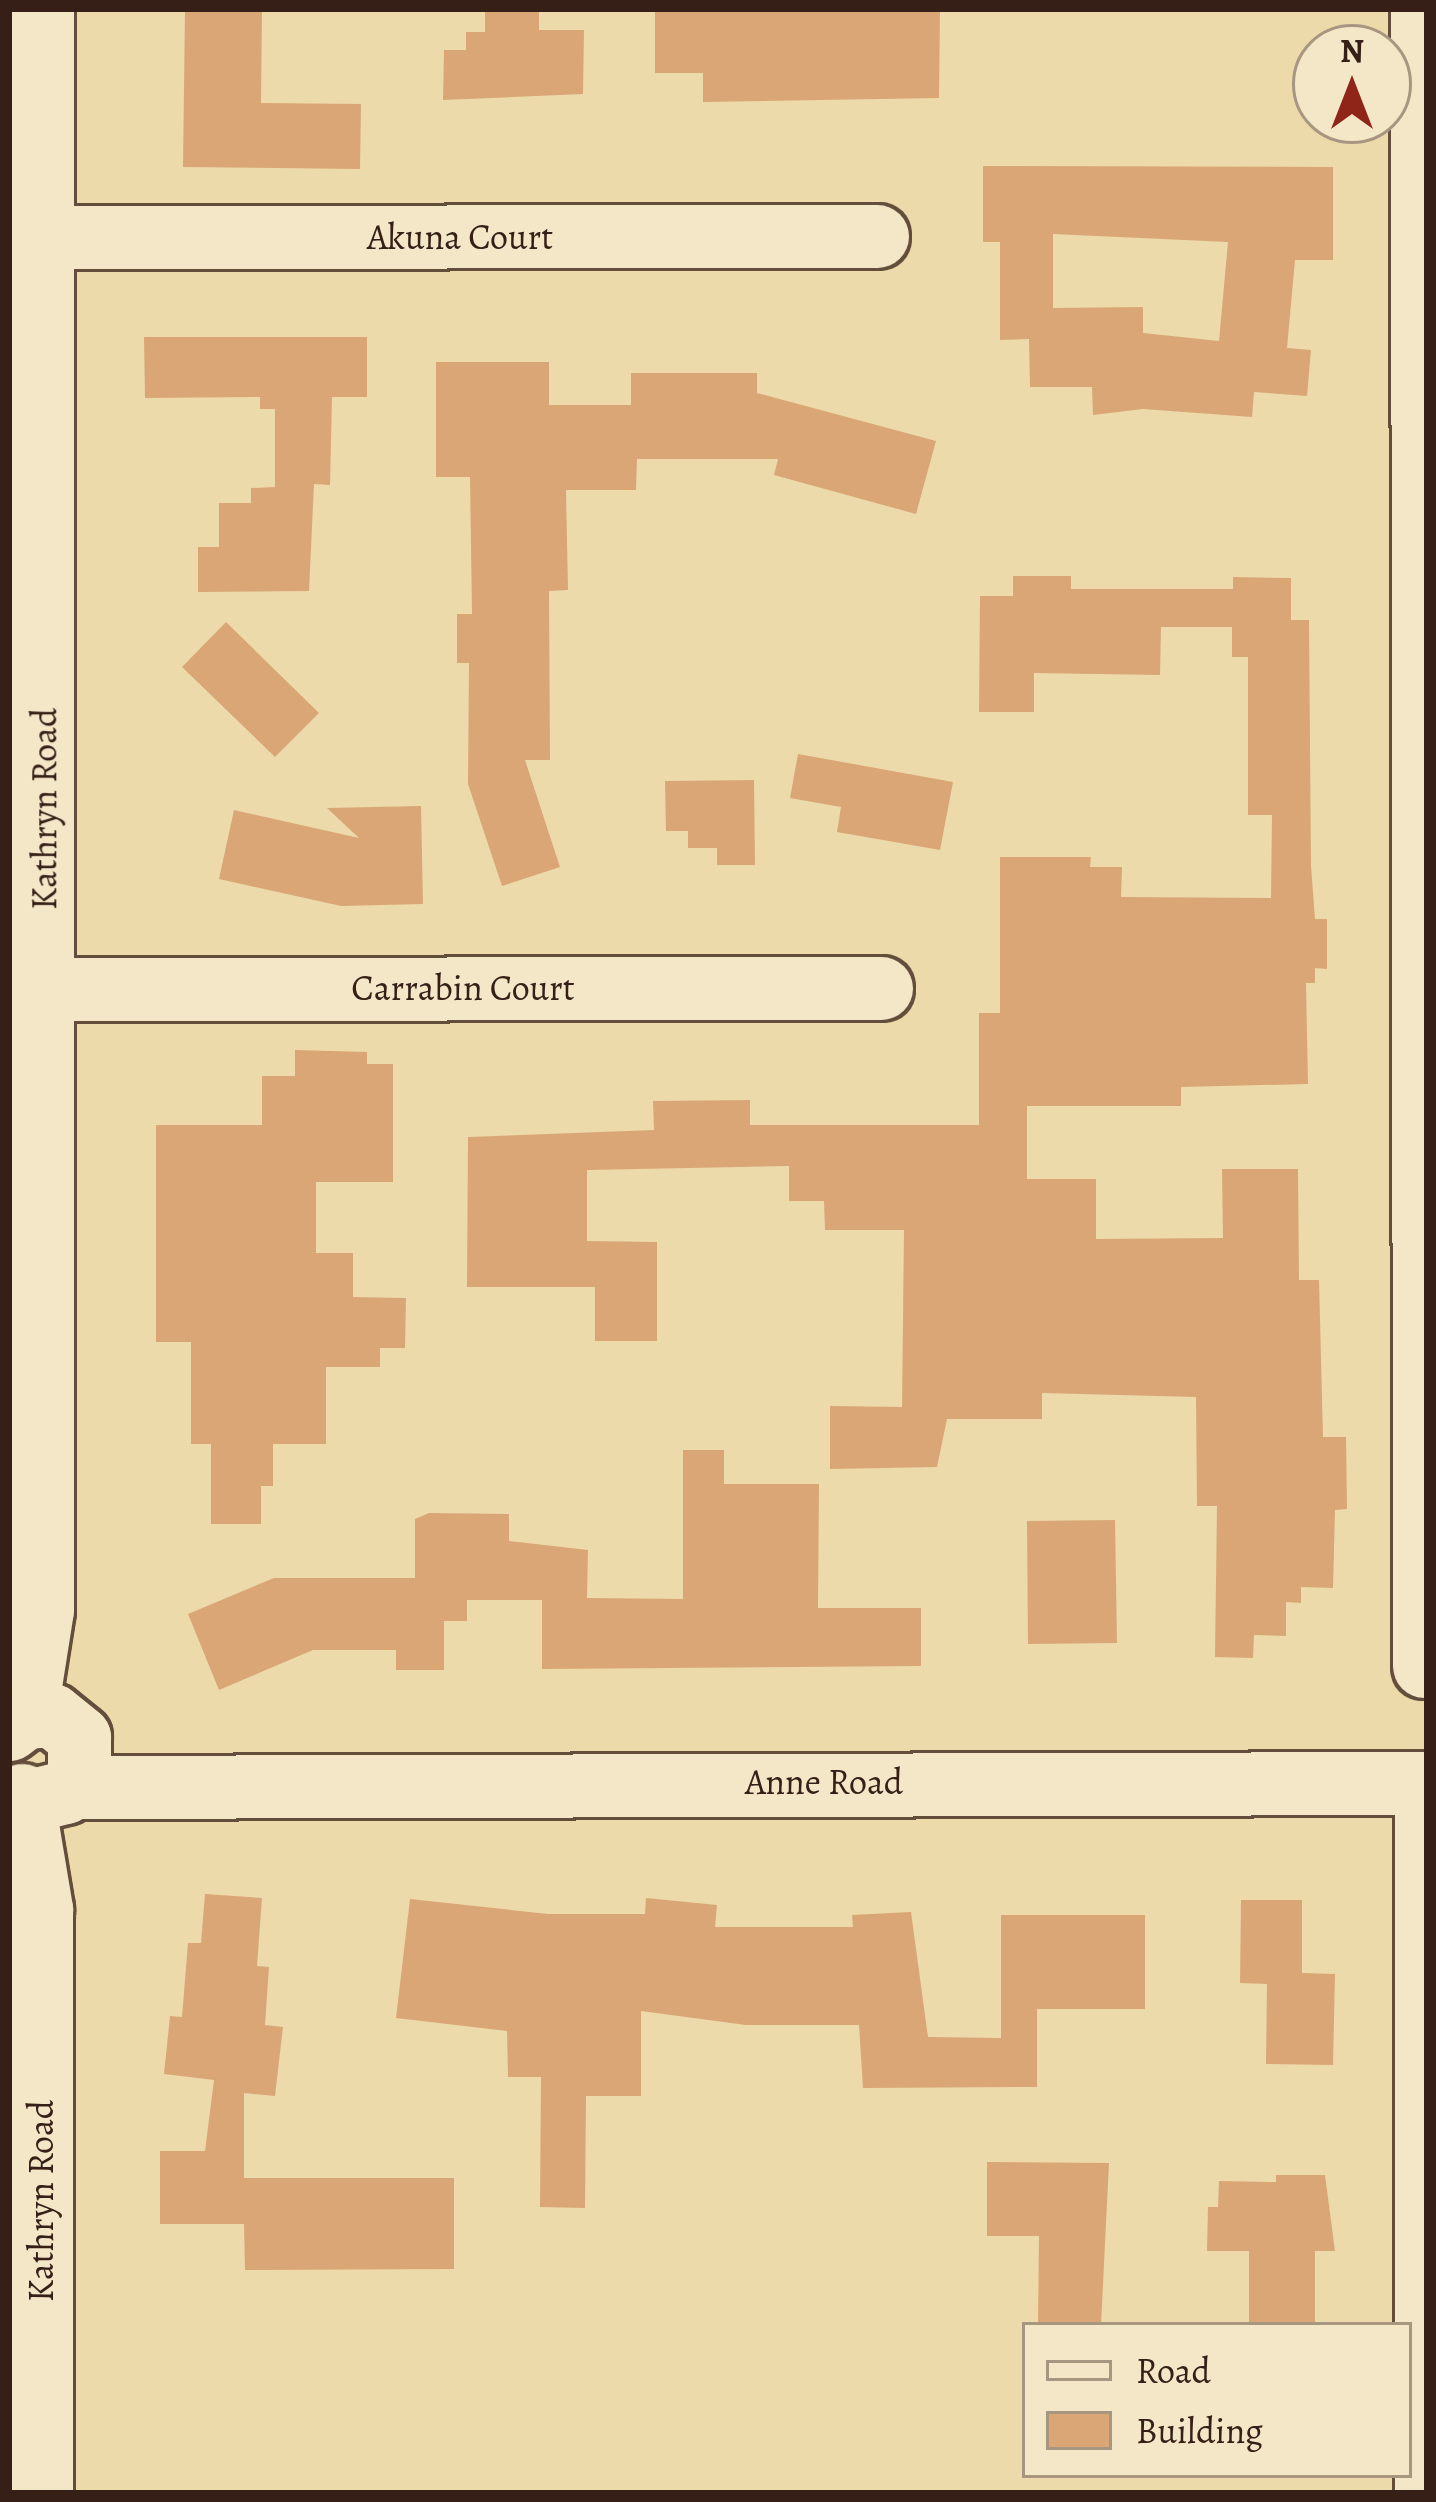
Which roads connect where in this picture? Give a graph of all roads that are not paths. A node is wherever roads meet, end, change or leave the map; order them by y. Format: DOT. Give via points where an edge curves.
graph roads {
  1 [pos="43,9"];
  2 [pos="1422,9"];
  3 [pos="877,236"];
  4 [pos="44,237"];
  5 [pos="881,988"];
  6 [pos="44,989"];
  7 [pos="1424,1666"];
  8 [pos="33,1758"];
  9 [pos="1426,1783"];
  10 [pos="25,2287"];
  11 [pos="41,2493"];
  12 [pos="1426,2493"];
  1 -- 4 [label="street, Kathryn Road"];
  2 -- 7 [label="street"];
  3 -- 4 [label="street, Akuna Court"];
  4 -- 6 [label="street, Kathryn Road"];
  5 -- 6 [label="street, Carrabin Court"];
  6 -- 8 [label="street, Kathryn Road" via="42,1610"];
  8 -- 9 [label="street, Anne Road" via="159,1791 221,1781"];
  8 -- 10 [label="street, Kathryn Road" via="41,1909"];
  9 -- 12 [label="street"];
  10 -- 11 [label="street, Kathryn Road"];
}
